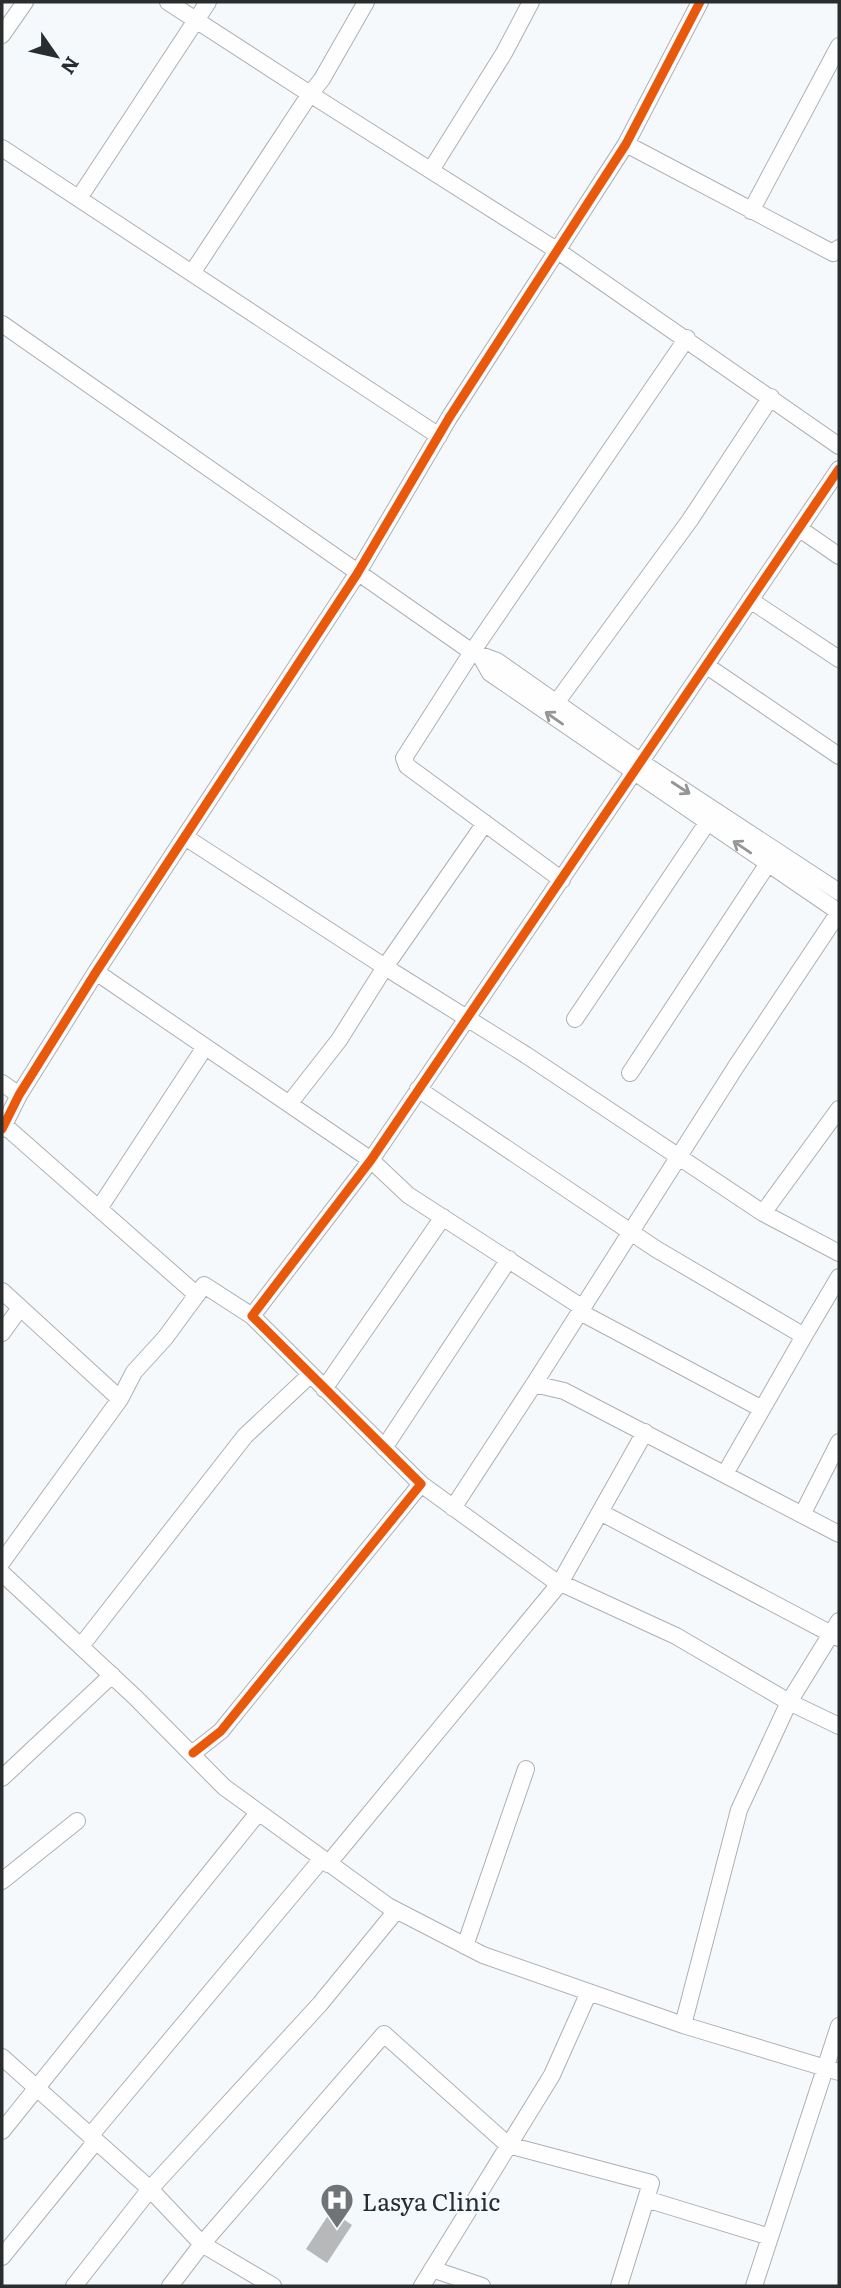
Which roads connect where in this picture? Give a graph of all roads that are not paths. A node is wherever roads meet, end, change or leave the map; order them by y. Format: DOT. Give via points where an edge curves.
graph roads {
  1 [pos="25,2"];
  2 [pos="168,2"];
  3 [pos="208,2"];
  4 [pos="366,2"];
  5 [pos="531,2"];
  6 [pos="700,2"];
  7 [pos="196,19"];
  8 [pos="2,35"];
  9 [pos="839,46"];
  10 [pos="310,94"];
  11 [pos="626,144"];
  12 [pos="2,148"];
  13 [pos="431,170"];
  14 [pos="79,198"];
  15 [pos="751,211"];
  16 [pos="839,248"];
  17 [pos="558,251"];
  18 [pos="192,273"];
  19 [pos="2,324"];
  20 [pos="687,338"];
  21 [pos="771,397"];
  22 [pos="439,436"];
  23 [pos="839,446"];
  24 [pos="839,469"];
  25 [pos="800,529"];
  26 [pos="839,556"];
  27 [pos="357,574"];
  28 [pos="750,600"];
  29 [pos="477,655"];
  30 [pos="839,659"];
  31 [pos="706,666"];
  32 [pos="556,703"];
  33 [pos="839,757"];
  34 [pos="638,768"];
  35 [pos="485,823"];
  36 [pos="706,823"];
  37 [pos="185,837"];
  38 [pos="767,865"];
  39 [pos="562,880"];
  40 [pos="839,892"];
  41 [pos="839,912"];
  42 [pos="385,967"];
  43 [pos="96,972"];
  44 [pos="466,1017"];
  45 [pos="575,1019"];
  46 [pos="205,1047"];
  47 [pos="629,1073"];
  48 [pos="2,1083"];
  49 [pos="418,1089"];
  50 [pos="19,1095"];
  51 [pos="289,1104"];
  52 [pos="839,1109"];
  53 [pos="3,1127"];
  54 [pos="679,1157"];
  55 [pos="372,1160"];
  56 [pos="100,1208"];
  57 [pos="762,1213"];
  58 [pos="443,1217"];
  59 [pos="631,1232"];
  60 [pos="839,1253"];
  61 [pos="509,1259"];
  62 [pos="839,1277"];
  63 [pos="2,1291"];
  64 [pos="197,1295"];
  65 [pos="20,1308"];
  66 [pos="581,1310"];
  67 [pos="252,1316"];
  68 [pos="2,1333"];
  69 [pos="804,1336"];
  70 [pos="310,1375"];
  71 [pos="534,1384"];
  72 [pos="324,1389"];
  73 [pos="120,1399"];
  74 [pos="762,1409"];
  75 [pos="645,1432"];
  76 [pos="839,1442"];
  77 [pos="384,1448"];
  78 [pos="726,1472"];
  79 [pos="421,1484"];
  80 [pos="453,1508"];
  81 [pos="600,1512"];
  82 [pos="803,1513"];
  83 [pos="839,1534"];
  84 [pos="2,1562"];
  85 [pos="2,1573"];
  86 [pos="561,1583"];
  87 [pos="837,1631"];
  88 [pos="81,1646"];
  89 [pos="112,1675"];
  90 [pos="789,1702"];
  91 [pos="839,1726"];
  92 [pos="193,1753"];
  93 [pos="526,1769"];
  94 [pos="2,1778"];
  95 [pos="258,1813"];
  96 [pos="77,1821"];
  97 [pos="324,1862"];
  98 [pos="2,1881"];
  99 [pos="396,1911"];
  100 [pos="465,1946"];
  101 [pos="589,1992"];
  102 [pos="683,2025"];
  103 [pos="839,2026"];
  104 [pos="2,2057"];
  105 [pos="832,2070"];
  106 [pos="37,2089"];
  107 [pos="2,2131"];
  108 [pos="93,2138"];
  109 [pos="508,2145"];
  110 [pos="150,2189"];
  111 [pos="646,2199"];
  112 [pos="770,2238"];
  113 [pos="202,2244"];
  114 [pos="2,2257"];
  115 [pos="432,2269"];
  116 [pos="74,2286"];
  117 [pos="170,2286"];
  118 [pos="273,2286"];
  119 [pos="422,2286"];
  120 [pos="482,2286"];
  121 [pos="619,2286"];
  122 [pos="754,2286"];
  1 -- 8 [label="street"];
  2 -- 7 [label="street"];
  3 -- 7 [label="street"];
  4 -- 10 [label="street"];
  5 -- 13 [label="street" via="505,53"];
  6 -- 11 [label="street"];
  7 -- 10 [label="street"];
  7 -- 14 [label="street"];
  9 -- 15 [label="street"];
  10 -- 13 [label="street"];
  10 -- 18 [label="street"];
  11 -- 15 [label="street"];
  11 -- 17 [label="street"];
  12 -- 14 [label="street"];
  13 -- 17 [label="street"];
  14 -- 18 [label="street"];
  15 -- 16 [label="street" via="833,253"];
  17 -- 20 [label="street"];
  17 -- 22 [label="street"];
  18 -- 22 [label="street"];
  19 -- 27 [label="street"];
  20 -- 21 [label="street"];
  20 -- 29 [label="street"];
  21 -- 23 [label="street"];
  21 -- 32 [label="street" via="690,520"];
  22 -- 27 [label="street"];
  24 -- 25 [label="street"];
  25 -- 26 [label="street"];
  25 -- 28 [label="street"];
  27 -- 29 [label="street"];
  27 -- 37 [label="street"];
  28 -- 30 [label="street"];
  28 -- 31 [label="street"];
  29 -- 32 [label="street" via="497,661"];
  34 -- 29 [label="street, one-way" via="490,673"];
  29 -- 35 [label="street" via="404,758 407,766"];
  31 -- 33 [label="street"];
  31 -- 34 [label="street"];
  32 -- 34 [label="street"];
  34 -- 36 [label="street"];
  34 -- 39 [label="street"];
  34 -- 40 [label="street, one-way"];
  35 -- 39 [label="street"];
  35 -- 42 [label="street"];
  38 -- 36 [label="street, one-way"];
  36 -- 45 [label="street"];
  37 -- 42 [label="street"];
  37 -- 43 [label="street"];
  38 -- 41 [label="street"];
  38 -- 47 [label="street"];
  39 -- 44 [label="street"];
  41 -- 54 [label="street"];
  42 -- 44 [label="street"];
  42 -- 51 [label="street" via="339,1040"];
  43 -- 46 [label="street"];
  43 -- 50 [label="street"];
  44 -- 49 [label="street"];
  44 -- 54 [label="street"];
  46 -- 51 [label="street"];
  46 -- 56 [label="street"];
  48 -- 50 [label="street"];
  49 -- 55 [label="street"];
  49 -- 59 [label="street"];
  50 -- 53 [label="street"];
  51 -- 55 [label="street"];
  52 -- 57 [label="street"];
  53 -- 56 [label="street"];
  54 -- 57 [label="street"];
  54 -- 59 [label="street"];
  55 -- 58 [label="street" via="408,1195"];
  55 -- 67 [label="street"];
  56 -- 64 [label="street"];
  57 -- 60 [label="street"];
  58 -- 61 [label="street"];
  58 -- 72 [label="street"];
  59 -- 66 [label="street"];
  59 -- 69 [label="street"];
  61 -- 66 [label="street"];
  61 -- 77 [label="street"];
  62 -- 69 [label="street"];
  63 -- 65 [label="street"];
  64 -- 67 [label="street" via="204,1285"];
  64 -- 73 [label="street" via="134,1373"];
  65 -- 68 [label="street"];
  65 -- 73 [label="street"];
  66 -- 71 [label="street"];
  66 -- 74 [label="street"];
  67 -- 70 [label="street"];
  69 -- 74 [label="street"];
  70 -- 72 [label="street"];
  70 -- 88 [label="street" via="245,1436"];
  71 -- 75 [label="street" via="564,1391"];
  71 -- 80 [label="street"];
  72 -- 77 [label="street"];
  73 -- 84 [label="street"];
  74 -- 78 [label="street"];
  75 -- 78 [label="street"];
  75 -- 81 [label="street"];
  76 -- 82 [label="street"];
  77 -- 79 [label="street"];
  78 -- 82 [label="street"];
  79 -- 80 [label="street"];
  79 -- 92 [label="street" via="221,1731"];
  80 -- 86 [label="street"];
  81 -- 86 [label="street"];
  81 -- 87 [label="street"];
  82 -- 83 [label="street"];
  85 -- 88 [label="street"];
  86 -- 90 [label="street" via="676,1636"];
  86 -- 97 [label="street"];
  87 -- 90 [label="street"];
  88 -- 89 [label="street"];
  89 -- 92 [label="street"];
  89 -- 94 [label="street"];
  90 -- 91 [label="street"];
  90 -- 102 [label="street" via="739,1811"];
  92 -- 95 [label="street" via="224,1787"];
  93 -- 100 [label="street"];
  95 -- 97 [label="street"];
  95 -- 106 [label="street"];
  96 -- 98 [label="street"];
  97 -- 99 [label="street"];
  97 -- 108 [label="street"];
  99 -- 100 [label="street"];
  99 -- 110 [label="street" via="320,2004"];
  100 -- 101 [label="street"];
  101 -- 102 [label="street"];
  101 -- 109 [label="street" via="552,2075"];
  102 -- 105 [label="street"];
  103 -- 105 [label="street"];
  104 -- 106 [label="street"];
  105 -- 112 [label="street"];
  106 -- 107 [label="street"];
  106 -- 108 [label="street"];
  108 -- 110 [label="street"];
  108 -- 114 [label="street"];
  109 -- 111 [label="street" via="650,2183"];
  109 -- 113 [label="street" via="384,2034"];
  109 -- 115 [label="street"];
  110 -- 113 [label="street"];
  110 -- 116 [label="street"];
  111 -- 112 [label="street"];
  111 -- 121 [label="street"];
  112 -- 122 [label="street"];
  113 -- 117 [label="street"];
  113 -- 118 [label="street"];
  115 -- 119 [label="street"];
  115 -- 120 [label="street"];
}
